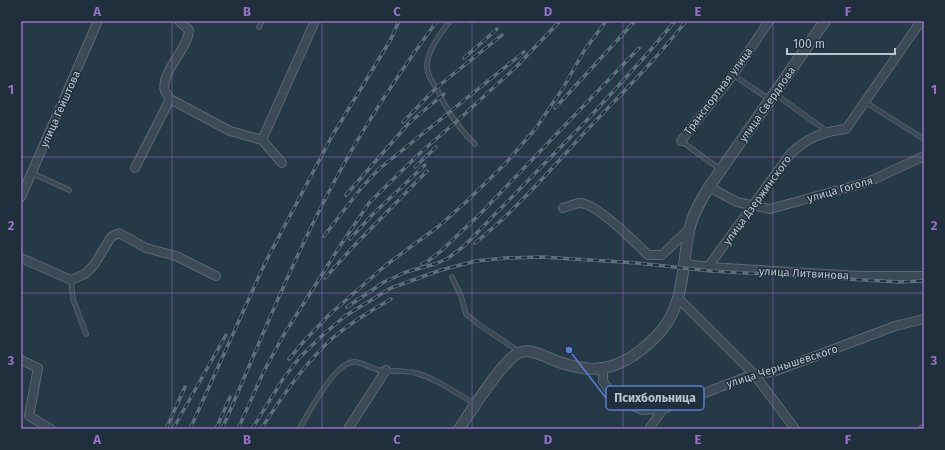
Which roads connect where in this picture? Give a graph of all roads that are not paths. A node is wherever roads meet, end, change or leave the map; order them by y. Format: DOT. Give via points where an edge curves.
graph roads {
  1 [pos="98,21"];
  2 [pos="179,21"];
  3 [pos="262,21"];
  4 [pos="315,21"];
  5 [pos="450,21"];
  6 [pos="768,21"];
  7 [pos="825,21"];
  8 [pos="921,21"];
  9 [pos="259,27"];
  10 [pos="733,75"];
  11 [pos="773,97"];
  12 [pos="170,99"];
  13 [pos="865,102"];
  14 [pos="828,132"];
  15 [pos="924,138"];
  16 [pos="262,140"];
  17 [pos="681,141"];
  18 [pos="475,144"];
  19 [pos="924,156"];
  20 [pos="282,163"];
  21 [pos="135,168"];
  22 [pos="721,170"];
  23 [pos="31,173"];
  24 [pos="709,187"];
  25 [pos="69,190"];
  26 [pos="21,197"];
  27 [pos="752,205"];
  28 [pos="563,208"];
  29 [pos="689,229"];
  30 [pos="21,258"];
  31 [pos="685,264"];
  32 [pos="708,267"];
  33 [pos="216,276"];
  34 [pos="924,276"];
  35 [pos="452,277"];
  36 [pos="71,280"];
  37 [pos="678,298"];
  38 [pos="924,319"];
  39 [pos="86,334"];
  40 [pos="521,352"];
  41 [pos="21,360"];
  42 [pos="604,368"];
  43 [pos="386,370"];
  44 [pos="754,374"];
  45 [pos="476,405"];
  46 [pos="663,409"];
  47 [pos="51,429"];
  48 [pos="299,429"];
  49 [pos="348,429"];
  50 [pos="459,429"];
  51 [pos="649,429"];
  52 [pos="795,429"];
  1 -- 23 [label="street, улица Гейштова"];
  2 -- 12 [label="street" via="189,30 189,37 164,84"];
  3 -- 9 [label="lane"];
  4 -- 16 [label="street"];
  5 -- 18 [label="lane" via="429,53 426,66 429,78 446,106"];
  6 -- 10 [label="street, Транспортная улица"];
  7 -- 11 [label="street, улица Свердлова"];
  8 -- 13 [label="street, улица Дзержинского"];
  10 -- 11 [label="lane"];
  10 -- 17 [label="street, Транспортная улица"];
  11 -- 14 [label="lane"];
  11 -- 22 [label="street, улица Свердлова"];
  12 -- 16 [label="street" via="230,131"];
  12 -- 21 [label="street"];
  13 -- 14 [label="street, улица Дзержинского" via="846,129"];
  13 -- 15 [label="lane"];
  14 -- 27 [label="street, улица Дзержинского" via="803,142 791,153"];
  16 -- 20 [label="street"];
  17 -- 22 [label="lane"];
  19 -- 27 [label="street, улица Гоголя" via="868,182 770,209"];
  22 -- 24 [label="street, улица Свердлова"];
  23 -- 25 [label="lane"];
  23 -- 26 [label="street, улица Гейштова"];
  24 -- 27 [label="street, улица Гоголя" via="737,202"];
  24 -- 29 [label="street, улица Свердлова"];
  27 -- 32 [label="street, улица Дзержинского"];
  28 -- 29 [label="street" via="582,203 594,208 648,255 662,255"];
  29 -- 31 [label="street, улица Свердлова"];
  30 -- 36 [label="street"];
  31 -- 32 [label="street, улица Литвинова"];
  31 -- 37 [label="street, улица Свердлова"];
  32 -- 34 [label="street, улица Литвинова" via="860,276"];
  33 -- 36 [label="street" via="176,256 146,248 119,233 111,237 94,265 85,274"];
  35 -- 40 [label="lane" via="462,296 466,314"];
  36 -- 39 [label="lane" via="72,298"];
  37 -- 42 [label="street, улица Свердлова" via="661,331 638,352 622,362"];
  37 -- 44 [label="street"];
  38 -- 44 [label="street, улица Чернышевского" via="895,326 773,372"];
  40 -- 42 [label="street, улица Свердлова" via="534,352 562,363 585,368"];
  40 -- 45 [label="street" via="510,359"];
  41 -- 47 [label="street" via="38,368 30,416"];
  42 -- 46 [label="street, улица Чернышевского" via="603,381 615,399 643,410"];
  43 -- 45 [label="lane" via="416,373 435,380"];
  43 -- 48 [label="lane" via="379,370 356,361 346,364 336,373"];
  43 -- 49 [label="street"];
  44 -- 46 [label="street, улица Чернышевского"];
  44 -- 52 [label="street"];
  45 -- 50 [label="street"];
  46 -- 51 [label="street"];
}
